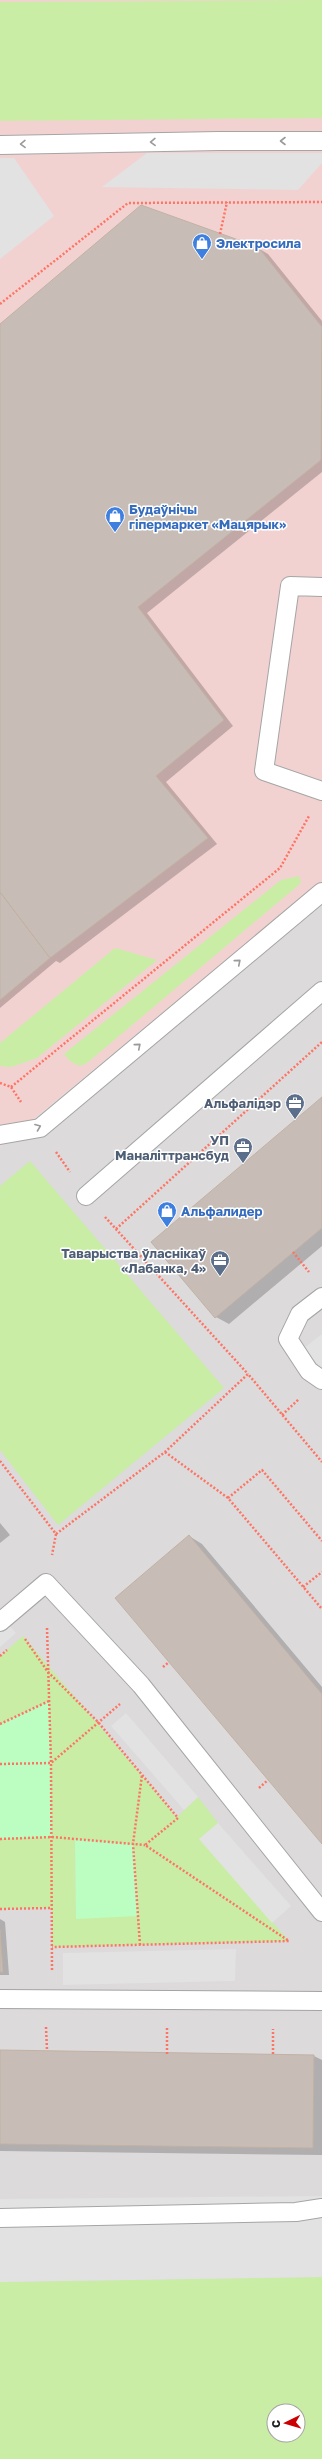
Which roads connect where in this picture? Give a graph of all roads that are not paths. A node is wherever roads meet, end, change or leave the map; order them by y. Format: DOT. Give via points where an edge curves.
graph roads {
  1 [pos="322,141"];
  2 [pos="0,145"];
  3 [pos="322,586"];
  4 [pos="322,791"];
  5 [pos="322,892"];
  6 [pos="322,991"];
  7 [pos="0,1135"];
  8 [pos="86,1196"];
  9 [pos="322,1297"];
  10 [pos="322,1380"];
  11 [pos="0,1622"];
  12 [pos="322,1912"];
  13 [pos="0,1999"];
  14 [pos="322,2001"];
  15 [pos="322,2208"];
  16 [pos="0,2218"];
  1 -- 2 [label="lane, one-way"];
  3 -- 4 [label="lane" via="290,586 264,771"];
  7 -- 5 [label="lane, one-way" via="40,1128"];
  6 -- 8 [label="lane"];
  9 -- 10 [label="lane" via="300,1314 288,1340 309,1371"];
  11 -- 12 [label="lane" via="46,1582 141,1686"];
  13 -- 14 [label="lane"];
  15 -- 16 [label="lane" via="296,2212"];
}
